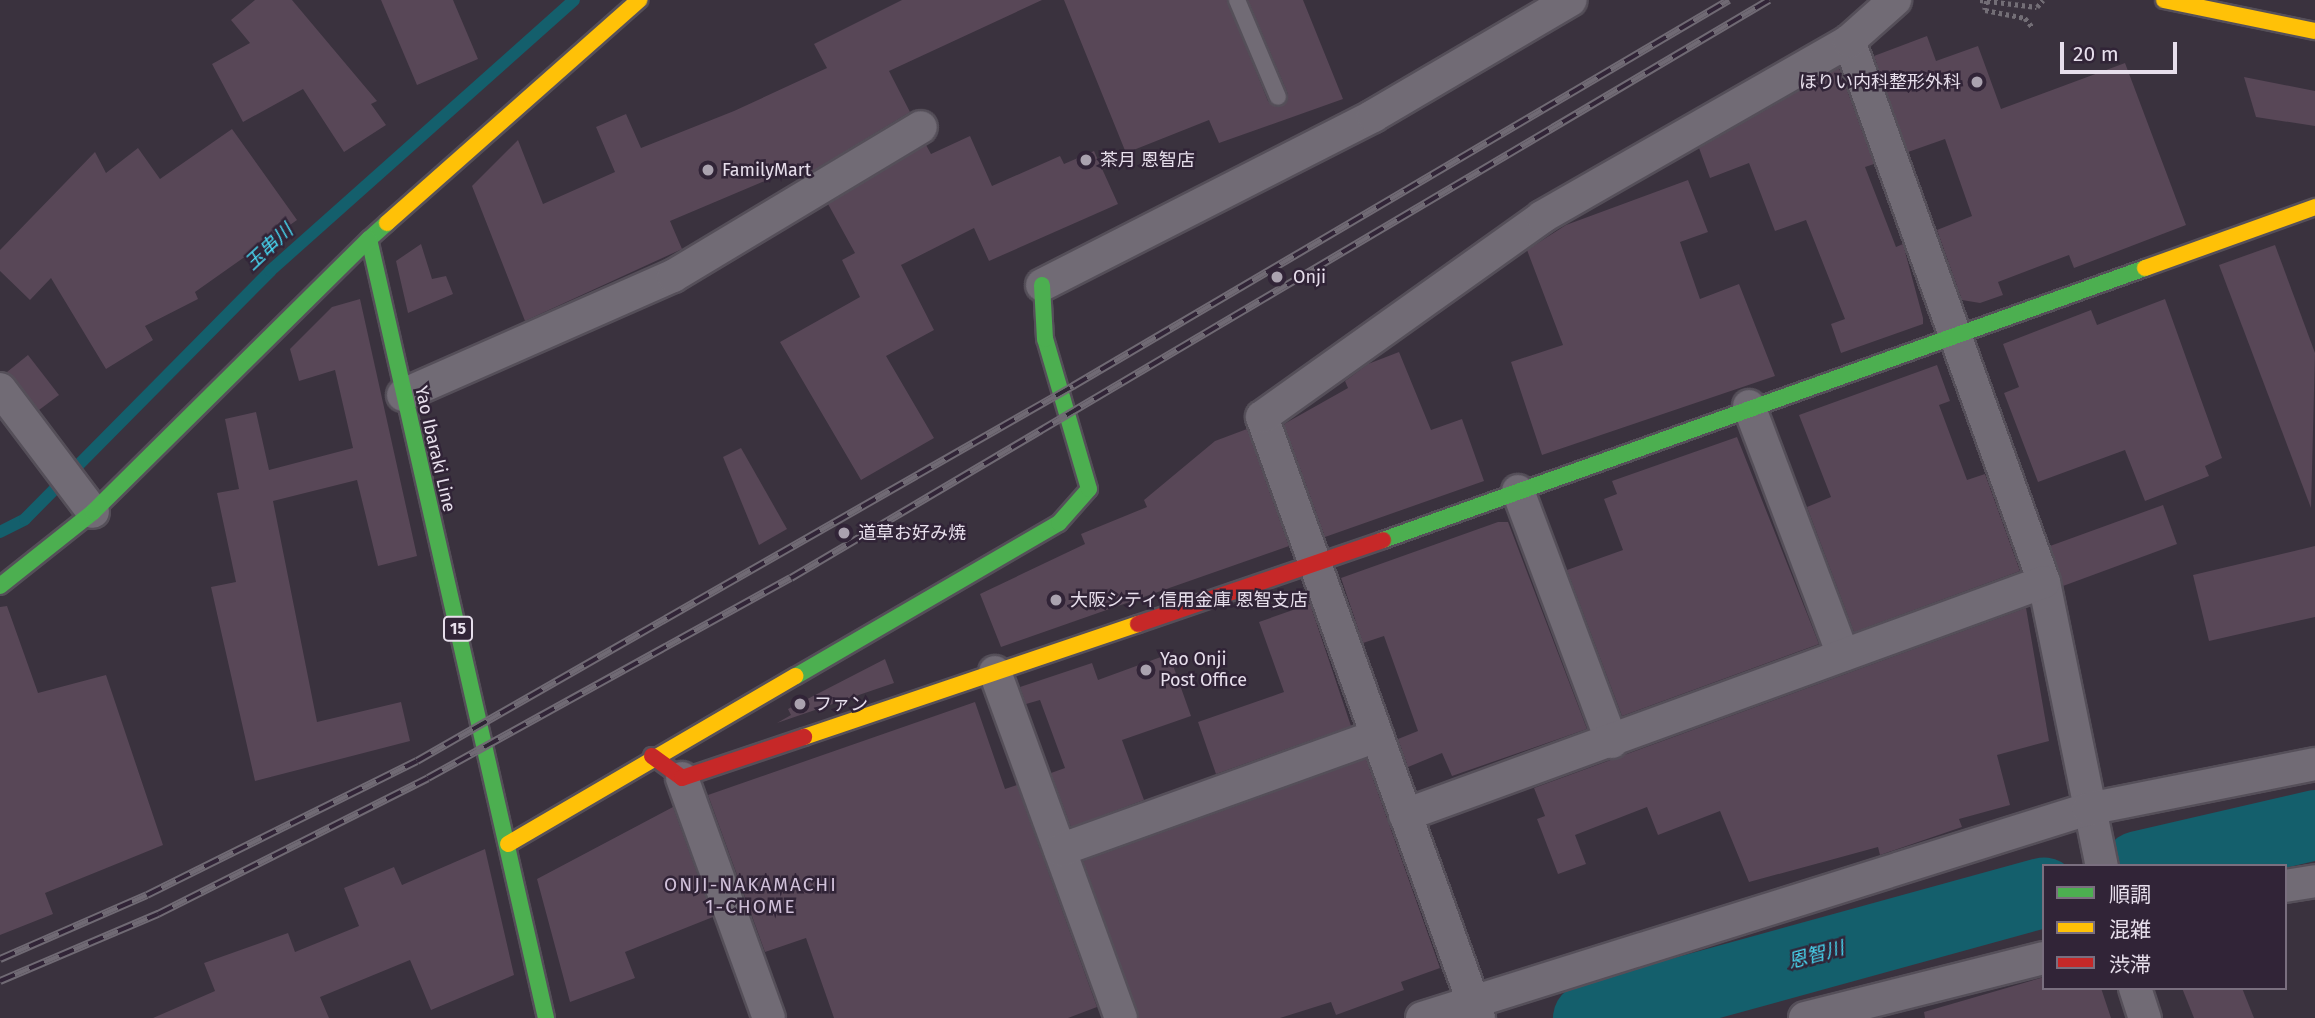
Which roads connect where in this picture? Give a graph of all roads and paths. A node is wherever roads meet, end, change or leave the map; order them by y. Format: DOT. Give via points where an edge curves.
graph roads {
  1 [pos="639,0"];
  2 [pos="1237,0"];
  3 [pos="1571,0"];
  4 [pos="1895,0"];
  5 [pos="1980,0"];
  6 [pos="2043,0"];
  7 [pos="2164,0"];
  8 [pos="1987,1"];
  9 [pos="2033,27"];
  10 [pos="2315,31"];
  11 [pos="1849,41"];
  12 [pos="1278,97"];
  13 [pos="920,127"];
  14 [pos="2315,207"];
  15 [pos="369,239"];
  16 [pos="1042,285"];
  17 [pos="1958,330"];
  18 [pos="0,389"];
  19 [pos="402,395"];
  20 [pos="1749,406"];
  21 [pos="1518,491"];
  22 [pos="93,512"];
  23 [pos="1316,564"];
  24 [pos="2045,582"];
  25 [pos="0,586"];
  26 [pos="1843,655"];
  27 [pos="995,672"];
  28 [pos="1377,736"];
  29 [pos="1612,742"];
  30 [pos="652,756"];
  31 [pos="2315,764"];
  32 [pos="682,778"];
  33 [pos="1405,815"];
  34 [pos="2090,816"];
  35 [pos="508,844"];
  36 [pos="1060,850"];
  37 [pos="2102,864"];
  38 [pos="2315,881"];
  39 [pos="2287,886"];
  40 [pos="2042,959"];
  41 [pos="2136,990"];
  42 [pos="1477,1011"];
  43 [pos="546,1018"];
  44 [pos="769,1018"];
  45 [pos="1121,1018"];
  46 [pos="1422,1018"];
  47 [pos="1805,1018"];
  48 [pos="2146,1018"];
  1 -- 15 [label="main road"];
  2 -- 12 [label="lane"];
  3 -- 16 [label="street" via="1373,116"];
  4 -- 11 [label="street"];
  5 -- 8 [label="path"];
  6 -- 8 [label="path" via="2036,7"];
  7 -- 10 [label="main road"];
  8 -- 9 [label="path" via="1985,10 2025,18"];
  11 -- 17 [label="street"];
  11 -- 23 [label="street" via="1542,217 1262,417"];
  13 -- 19 [label="street" via="673,275"];
  14 -- 17 [label="main road"];
  15 -- 19 [label="main road, Yao Ibaraki Line / 15"];
  15 -- 22 [label="main road"];
  16 -- 30 [label="main road" via="1045,339 1090,489 1059,523"];
  17 -- 20 [label="main road"];
  17 -- 24 [label="street"];
  18 -- 22 [label="street"];
  19 -- 35 [label="main road, Yao Ibaraki Line / 15"];
  20 -- 21 [label="main road"];
  20 -- 26 [label="street"];
  21 -- 23 [label="main road"];
  21 -- 29 [label="street"];
  22 -- 25 [label="main road"];
  23 -- 27 [label="main road"];
  23 -- 28 [label="street"];
  24 -- 26 [label="street"];
  24 -- 34 [label="street"];
  26 -- 29 [label="street"];
  27 -- 32 [label="main road"];
  27 -- 36 [label="street"];
  28 -- 33 [label="street"];
  28 -- 36 [label="street"];
  29 -- 33 [label="street"];
  30 -- 32 [label="main road"];
  30 -- 35 [label="main road"];
  31 -- 34 [label="street"];
  32 -- 44 [label="street"];
  33 -- 42 [label="street"];
  34 -- 37 [label="street"];
  34 -- 42 [label="street"];
  35 -- 43 [label="main road, Yao Ibaraki Line / 15"];
  36 -- 45 [label="street"];
  38 -- 39 [label="street"];
  40 -- 47 [label="street"];
  41 -- 48 [label="street"];
  42 -- 46 [label="street"];
}
